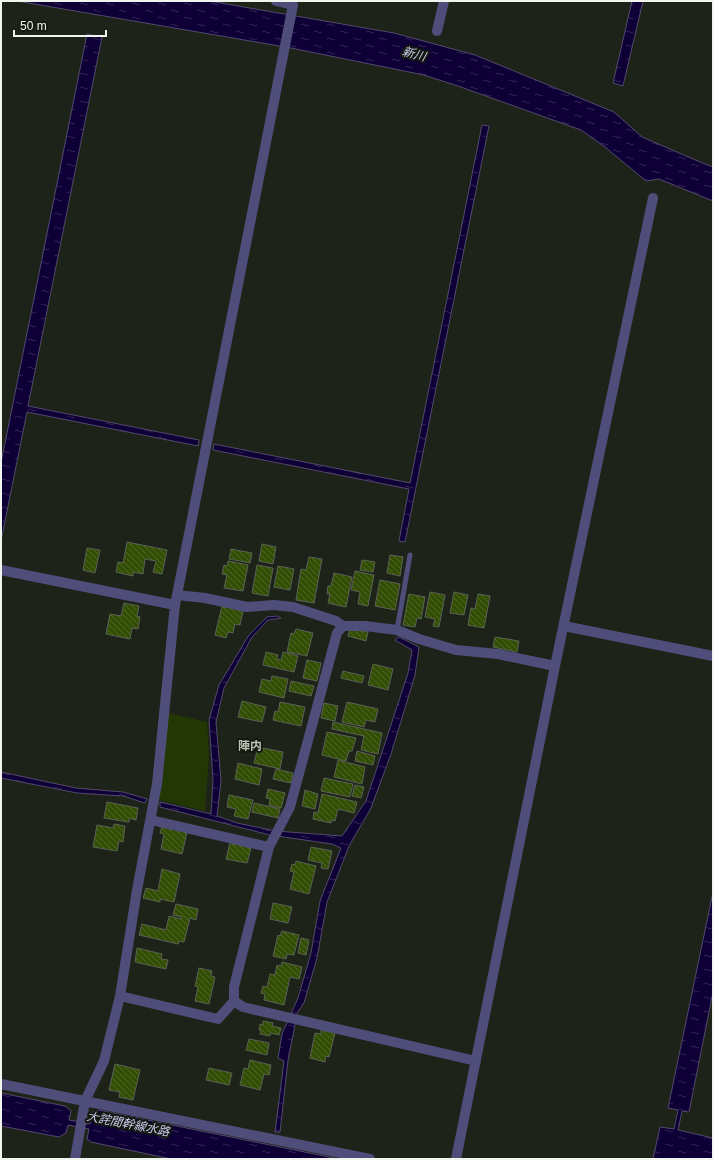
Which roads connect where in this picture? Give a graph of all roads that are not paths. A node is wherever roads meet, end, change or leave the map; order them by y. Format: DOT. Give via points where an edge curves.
graph roads {
  1 [pos="276,1"];
  2 [pos="444,1"];
  3 [pos="437,30"];
  4 [pos="653,198"];
  5 [pos="410,555"];
  6 [pos="1,570"];
  7 [pos="176,600"];
  8 [pos="343,626"];
  9 [pos="564,626"];
  10 [pos="397,630"];
  11 [pos="713,656"];
  12 [pos="555,666"];
  13 [pos="151,820"];
  14 [pos="270,843"];
  15 [pos="120,996"];
  16 [pos="234,1002"];
  17 [pos="476,1061"];
  18 [pos="1,1084"];
  19 [pos="85,1101"];
  20 [pos="75,1159"];
  21 [pos="370,1159"];
  22 [pos="456,1159"];
  1 -- 7 [label="street" via="293,5 292,11"];
  2 -- 3 [label="street"];
  4 -- 9 [label="street"];
  5 -- 10 [label="lane"];
  6 -- 7 [label="street"];
  7 -- 8 [label="street" via="204,598 246,607 293,607 336,621"];
  7 -- 13 [label="street"];
  8 -- 10 [label="street"];
  8 -- 14 [label="street" via="337,633 290,807"];
  9 -- 11 [label="street"];
  9 -- 12 [label="street"];
  10 -- 12 [label="street" via="456,650 498,654"];
  12 -- 17 [label="street"];
  13 -- 14 [label="street"];
  13 -- 15 [label="street"];
  14 -- 16 [label="street" via="234,986"];
  15 -- 16 [label="street" via="218,1019"];
  15 -- 19 [label="street" via="104,1061"];
  16 -- 17 [label="street" via="243,1007"];
  17 -- 22 [label="street"];
  18 -- 19 [label="street"];
  19 -- 20 [label="street"];
  19 -- 21 [label="street"];
}
